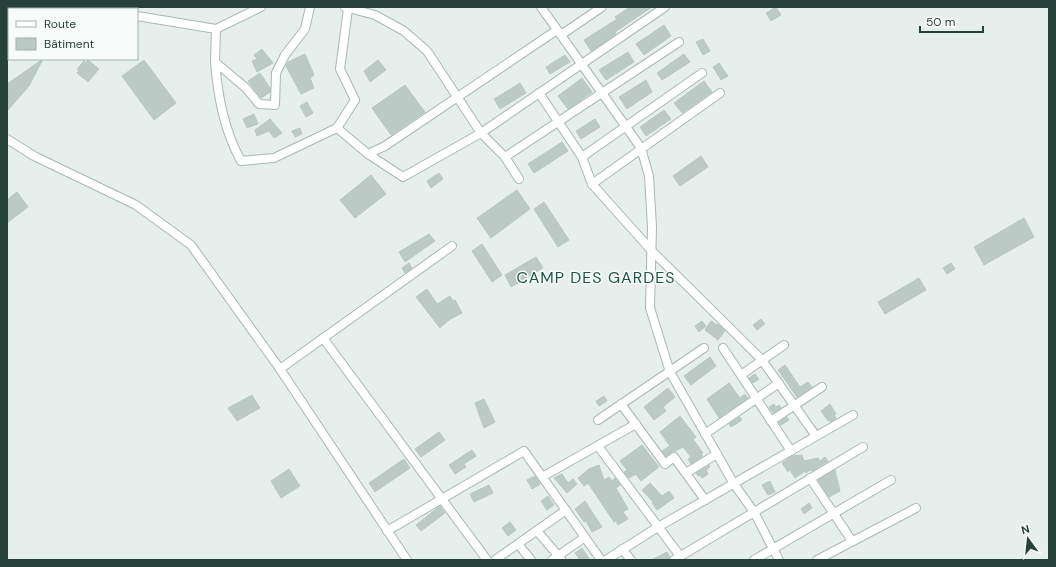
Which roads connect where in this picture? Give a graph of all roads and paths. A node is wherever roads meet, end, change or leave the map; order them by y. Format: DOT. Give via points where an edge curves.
graph roads {
  1 [pos="261,7"];
  2 [pos="310,7"];
  3 [pos="541,7"];
  4 [pos="602,7"];
  5 [pos="665,7"];
  6 [pos="346,8"];
  7 [pos="138,16"];
  8 [pos="216,29"];
  9 [pos="559,32"];
  10 [pos="679,42"];
  11 [pos="215,62"];
  12 [pos="582,64"];
  13 [pos="702,73"];
  14 [pos="539,93"];
  15 [pos="603,93"];
  16 [pos="720,93"];
  17 [pos="458,97"];
  18 [pos="558,122"];
  19 [pos="627,127"];
  20 [pos="337,128"];
  21 [pos="481,133"];
  22 [pos="7,139"];
  23 [pos="641,148"];
  24 [pos="368,154"];
  25 [pos="582,157"];
  26 [pos="505,158"];
  27 [pos="519,178"];
  28 [pos="592,184"];
  29 [pos="452,246"];
  30 [pos="651,250"];
  31 [pos="323,338"];
  32 [pos="784,345"];
  33 [pos="704,348"];
  34 [pos="723,348"];
  35 [pos="762,360"];
  36 [pos="280,368"];
  37 [pos="670,372"];
  38 [pos="741,375"];
  39 [pos="779,383"];
  40 [pos="822,387"];
  41 [pos="757,399"];
  42 [pos="621,404"];
  43 [pos="794,405"];
  44 [pos="853,415"];
  45 [pos="598,420"];
  46 [pos="771,420"];
  47 [pos="636,424"];
  48 [pos="705,434"];
  49 [pos="816,436"];
  50 [pos="598,446"];
  51 [pos="863,447"];
  52 [pos="791,451"];
  53 [pos="717,454"];
  54 [pos="686,473"];
  55 [pos="542,477"];
  56 [pos="810,478"];
  57 [pos="891,480"];
  58 [pos="734,484"];
  59 [pos="441,498"];
  60 [pos="705,500"];
  61 [pos="916,508"];
  62 [pos="566,510"];
  63 [pos="754,512"];
  64 [pos="833,513"];
  65 [pos="658,527"];
  66 [pos="387,530"];
  67 [pos="537,530"];
  68 [pos="585,536"];
  69 [pos="852,541"];
  70 [pos="518,544"];
  71 [pos="622,549"];
  72 [pos="773,549"];
  73 [pos="677,558"];
  74 [pos="557,559"];
  75 [pos="407,560"];
  76 [pos="487,560"];
  77 [pos="495,560"];
  78 [pos="531,560"];
  79 [pos="601,560"];
  80 [pos="606,560"];
  81 [pos="631,560"];
  82 [pos="754,560"];
  83 [pos="779,560"];
  84 [pos="817,560"];
  1 -- 8 [label="street"];
  2 -- 11 [label="street" via="305,29 285,55 276,73 275,105 259,104 246,88"];
  3 -- 9 [label="street"];
  4 -- 9 [label="street"];
  5 -- 12 [label="street"];
  6 -- 17 [label="street" via="375,15 404,31 427,51"];
  6 -- 20 [label="street" via="340,69 355,100"];
  7 -- 8 [label="street"];
  8 -- 11 [label="street"];
  9 -- 12 [label="street"];
  9 -- 17 [label="street"];
  10 -- 15 [label="street"];
  11 -- 20 [label="street" via="218,95 231,142 241,161 274,158"];
  12 -- 14 [label="street"];
  12 -- 15 [label="street"];
  13 -- 19 [label="street"];
  14 -- 18 [label="street"];
  14 -- 21 [label="street"];
  15 -- 18 [label="street"];
  15 -- 19 [label="street"];
  16 -- 23 [label="street"];
  17 -- 21 [label="street"];
  17 -- 24 [label="street" via="385,146"];
  18 -- 25 [label="street"];
  18 -- 26 [label="street"];
  19 -- 23 [label="street"];
  19 -- 25 [label="street"];
  20 -- 24 [label="street"];
  21 -- 24 [label="street" via="403,178"];
  21 -- 26 [label="street"];
  22 -- 36 [label="street" via="34,156 136,205 191,245"];
  23 -- 28 [label="street"];
  23 -- 30 [label="street" via="648,176"];
  25 -- 28 [label="street"];
  26 -- 27 [label="street"];
  28 -- 30 [label="street"];
  29 -- 31 [label="street"];
  30 -- 35 [label="street"];
  30 -- 37 [label="street" via="650,308"];
  31 -- 36 [label="street"];
  31 -- 59 [label="street"];
  32 -- 35 [label="street"];
  33 -- 37 [label="street"];
  34 -- 38 [label="street"];
  35 -- 38 [label="street"];
  35 -- 39 [label="street"];
  36 -- 66 [label="street"];
  37 -- 42 [label="street"];
  37 -- 48 [label="street"];
  38 -- 41 [label="street"];
  39 -- 41 [label="street"];
  39 -- 43 [label="street"];
  40 -- 43 [label="street"];
  41 -- 46 [label="street"];
  41 -- 48 [label="street"];
  42 -- 45 [label="street"];
  42 -- 47 [label="street"];
  43 -- 46 [label="street"];
  43 -- 49 [label="street"];
  44 -- 49 [label="street"];
  46 -- 52 [label="street"];
  47 -- 50 [label="street"];
  47 -- 54 [label="street" via="665,464 674,457"];
  48 -- 53 [label="street"];
  49 -- 52 [label="street"];
  50 -- 55 [label="street"];
  50 -- 65 [label="street"];
  51 -- 56 [label="street"];
  52 -- 58 [label="street"];
  53 -- 54 [label="street"];
  53 -- 58 [label="street"];
  54 -- 60 [label="street"];
  55 -- 59 [label="street" via="524,451"];
  55 -- 62 [label="street"];
  56 -- 63 [label="street"];
  56 -- 64 [label="street"];
  57 -- 64 [label="street"];
  58 -- 60 [label="street"];
  58 -- 63 [label="street"];
  59 -- 66 [label="street"];
  59 -- 76 [label="street"];
  60 -- 65 [label="street"];
  61 -- 69 [label="street"];
  62 -- 67 [label="street"];
  62 -- 68 [label="street"];
  63 -- 72 [label="street"];
  63 -- 73 [label="street"];
  64 -- 69 [label="street"];
  64 -- 72 [label="street"];
  65 -- 71 [label="street"];
  65 -- 73 [label="street"];
  66 -- 75 [label="street"];
  67 -- 70 [label="street"];
  67 -- 74 [label="street"];
  68 -- 74 [label="street"];
  68 -- 79 [label="street"];
  69 -- 84 [label="street"];
  70 -- 77 [label="street"];
  70 -- 78 [label="street"];
  71 -- 80 [label="street"];
  71 -- 81 [label="street"];
  72 -- 82 [label="street"];
  72 -- 83 [label="street"];
}
